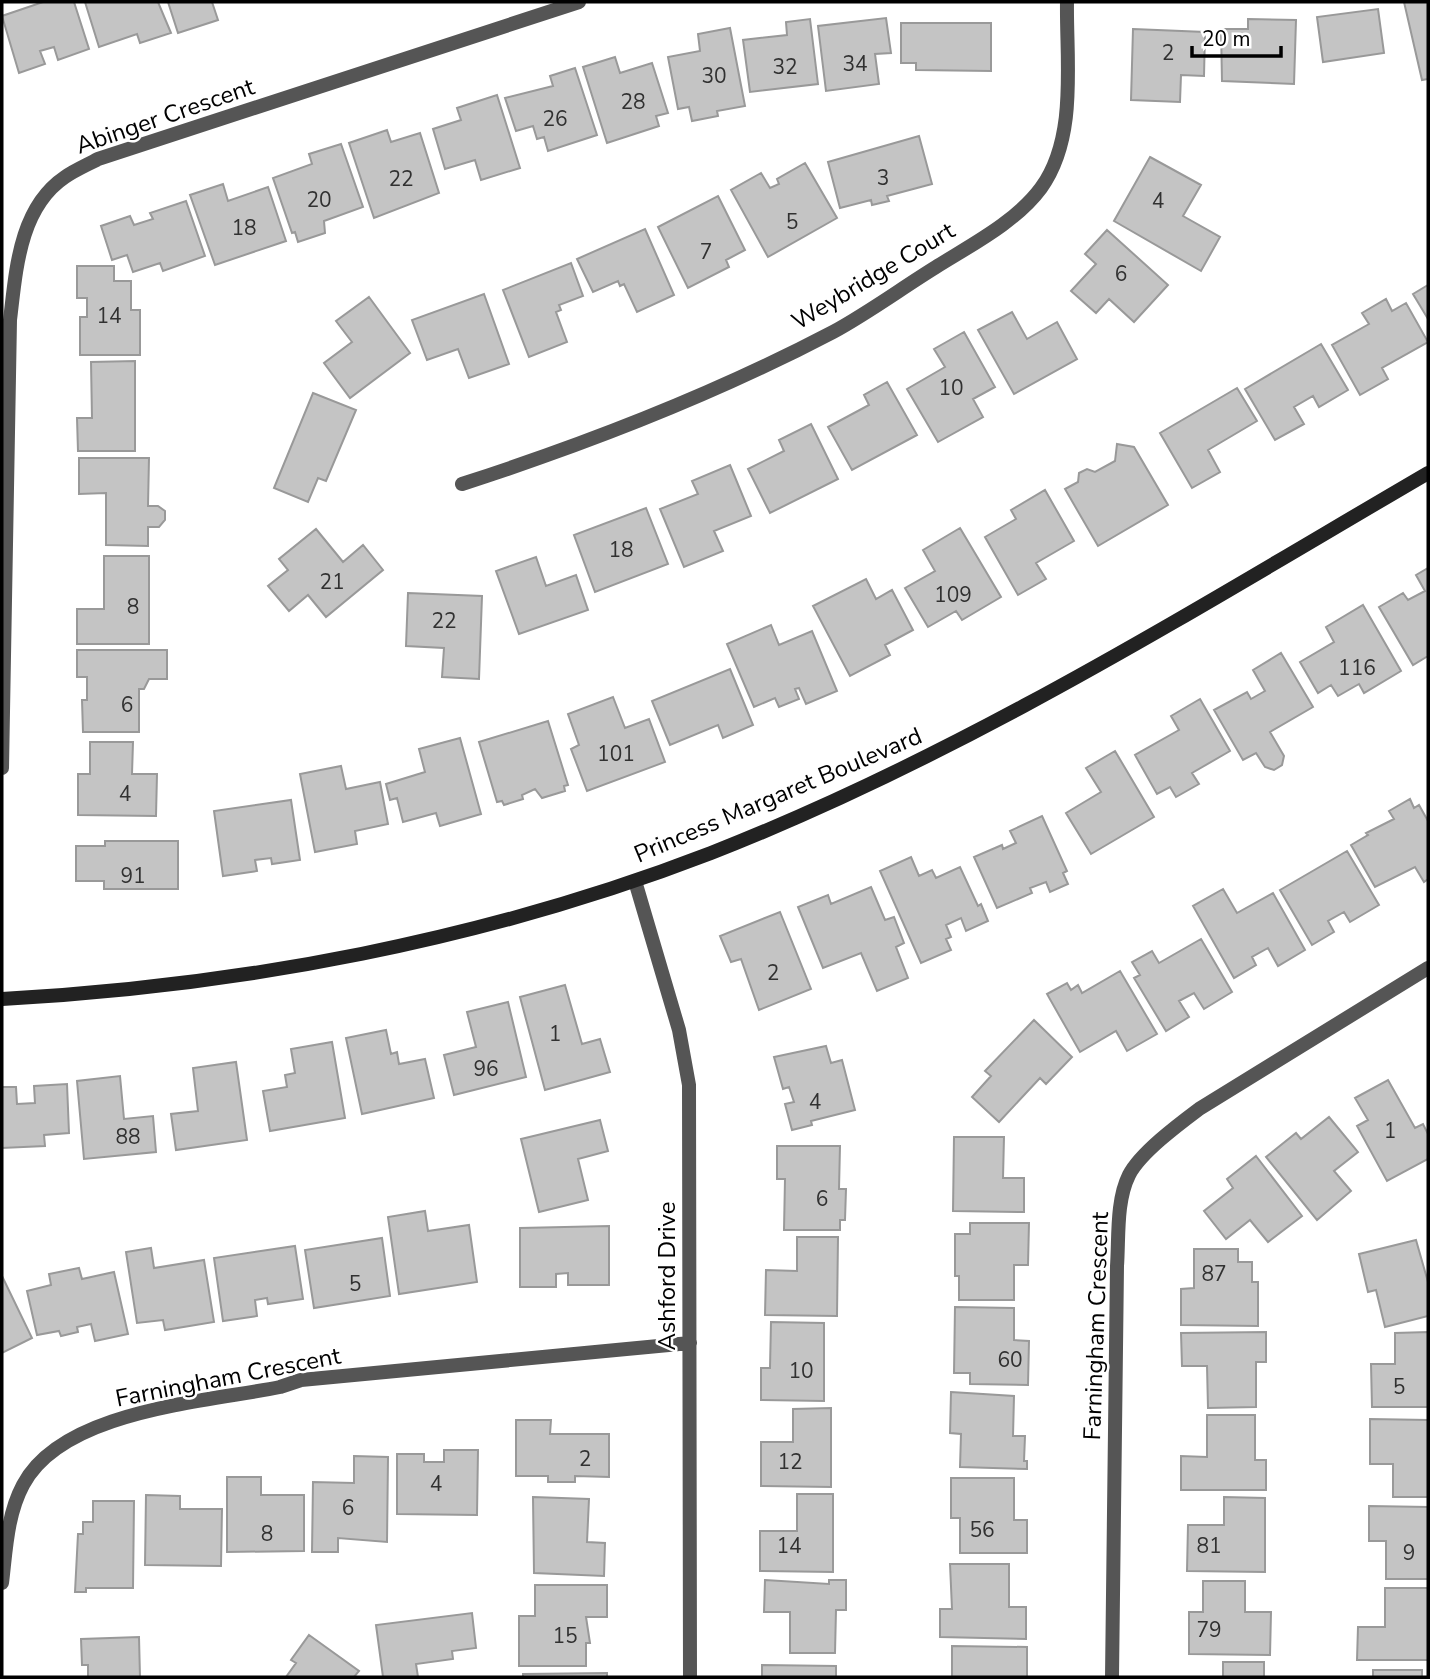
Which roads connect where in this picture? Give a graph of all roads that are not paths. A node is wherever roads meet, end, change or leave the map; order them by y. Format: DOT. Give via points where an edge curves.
graph roads {
  1 [pos="579,2"];
  2 [pos="1067,2"];
  3 [pos="1428,473"];
  4 [pos="462,484"];
  5 [pos="2,768"];
  6 [pos="635,881"];
  7 [pos="1426,973"];
  8 [pos="2,999"];
  9 [pos="691,1343"];
  10 [pos="2,1583"];
  11 [pos="690,1677"];
  12 [pos="1112,1677"];
  1 -- 5 [label="street, Abinger Crescent" via="98,159 62,178 36,208 18,251 10,320"];
  2 -- 4 [label="street, Weybridge Court" via="1066,112 1059,148 1041,187 1009,217 834,331 642,421"];
  3 -- 6 [label="street, Princess Margaret Boulevard" via="1054,691 960,740 835,800"];
  6 -- 8 [label="street, Princess Margaret Boulevard" via="463,929 289,967 104,993"];
  6 -- 9 [label="street, Ashford Drive" via="679,1030 689,1086"];
  7 -- 12 [label="street, Farningham Crescent" via="1199,1109 1168,1131 1129,1175 1120,1215 1117,1266"];
  9 -- 10 [label="street, Farningham Crescent" via="301,1380 100,1425 57,1448 23,1484 8,1527"];
  9 -- 11 [label="street, Ashford Drive"];
}
